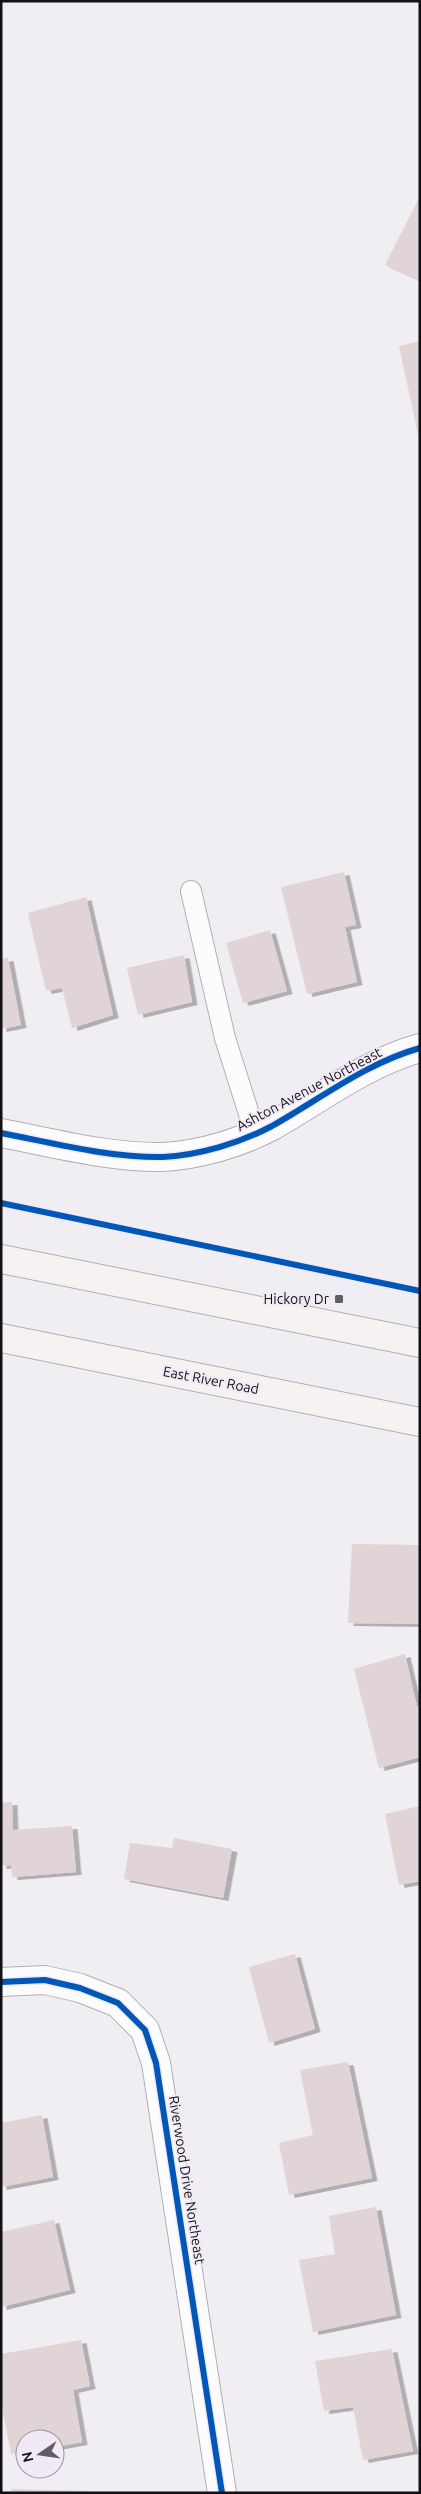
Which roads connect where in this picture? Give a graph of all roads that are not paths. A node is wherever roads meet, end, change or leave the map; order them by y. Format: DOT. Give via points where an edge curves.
graph roads {
  1 [pos="191,891"];
  2 [pos="420,1048"];
  3 [pos="256,1133"];
  4 [pos="1,1134"];
  5 [pos="1,1259"];
  6 [pos="1,1338"];
  7 [pos="420,1343"];
  8 [pos="420,1422"];
  9 [pos="1,1982"];
  10 [pos="222,2493"];
  1 -- 3 [label="lane" via="225,1038"];
  2 -- 3 [label="street, Ashton Avenue Northeast" via="383,1061"];
  3 -- 4 [label="street, Ashton Avenue Northeast" via="209,1150 163,1156 113,1153"];
  5 -- 7 [label="main road"];
  6 -- 8 [label="main road, East River Road"];
  9 -- 10 [label="street, Riverwood Drive Northeast" via="45,1980 80,1988 118,2003 145,2030 156,2064"];
}
